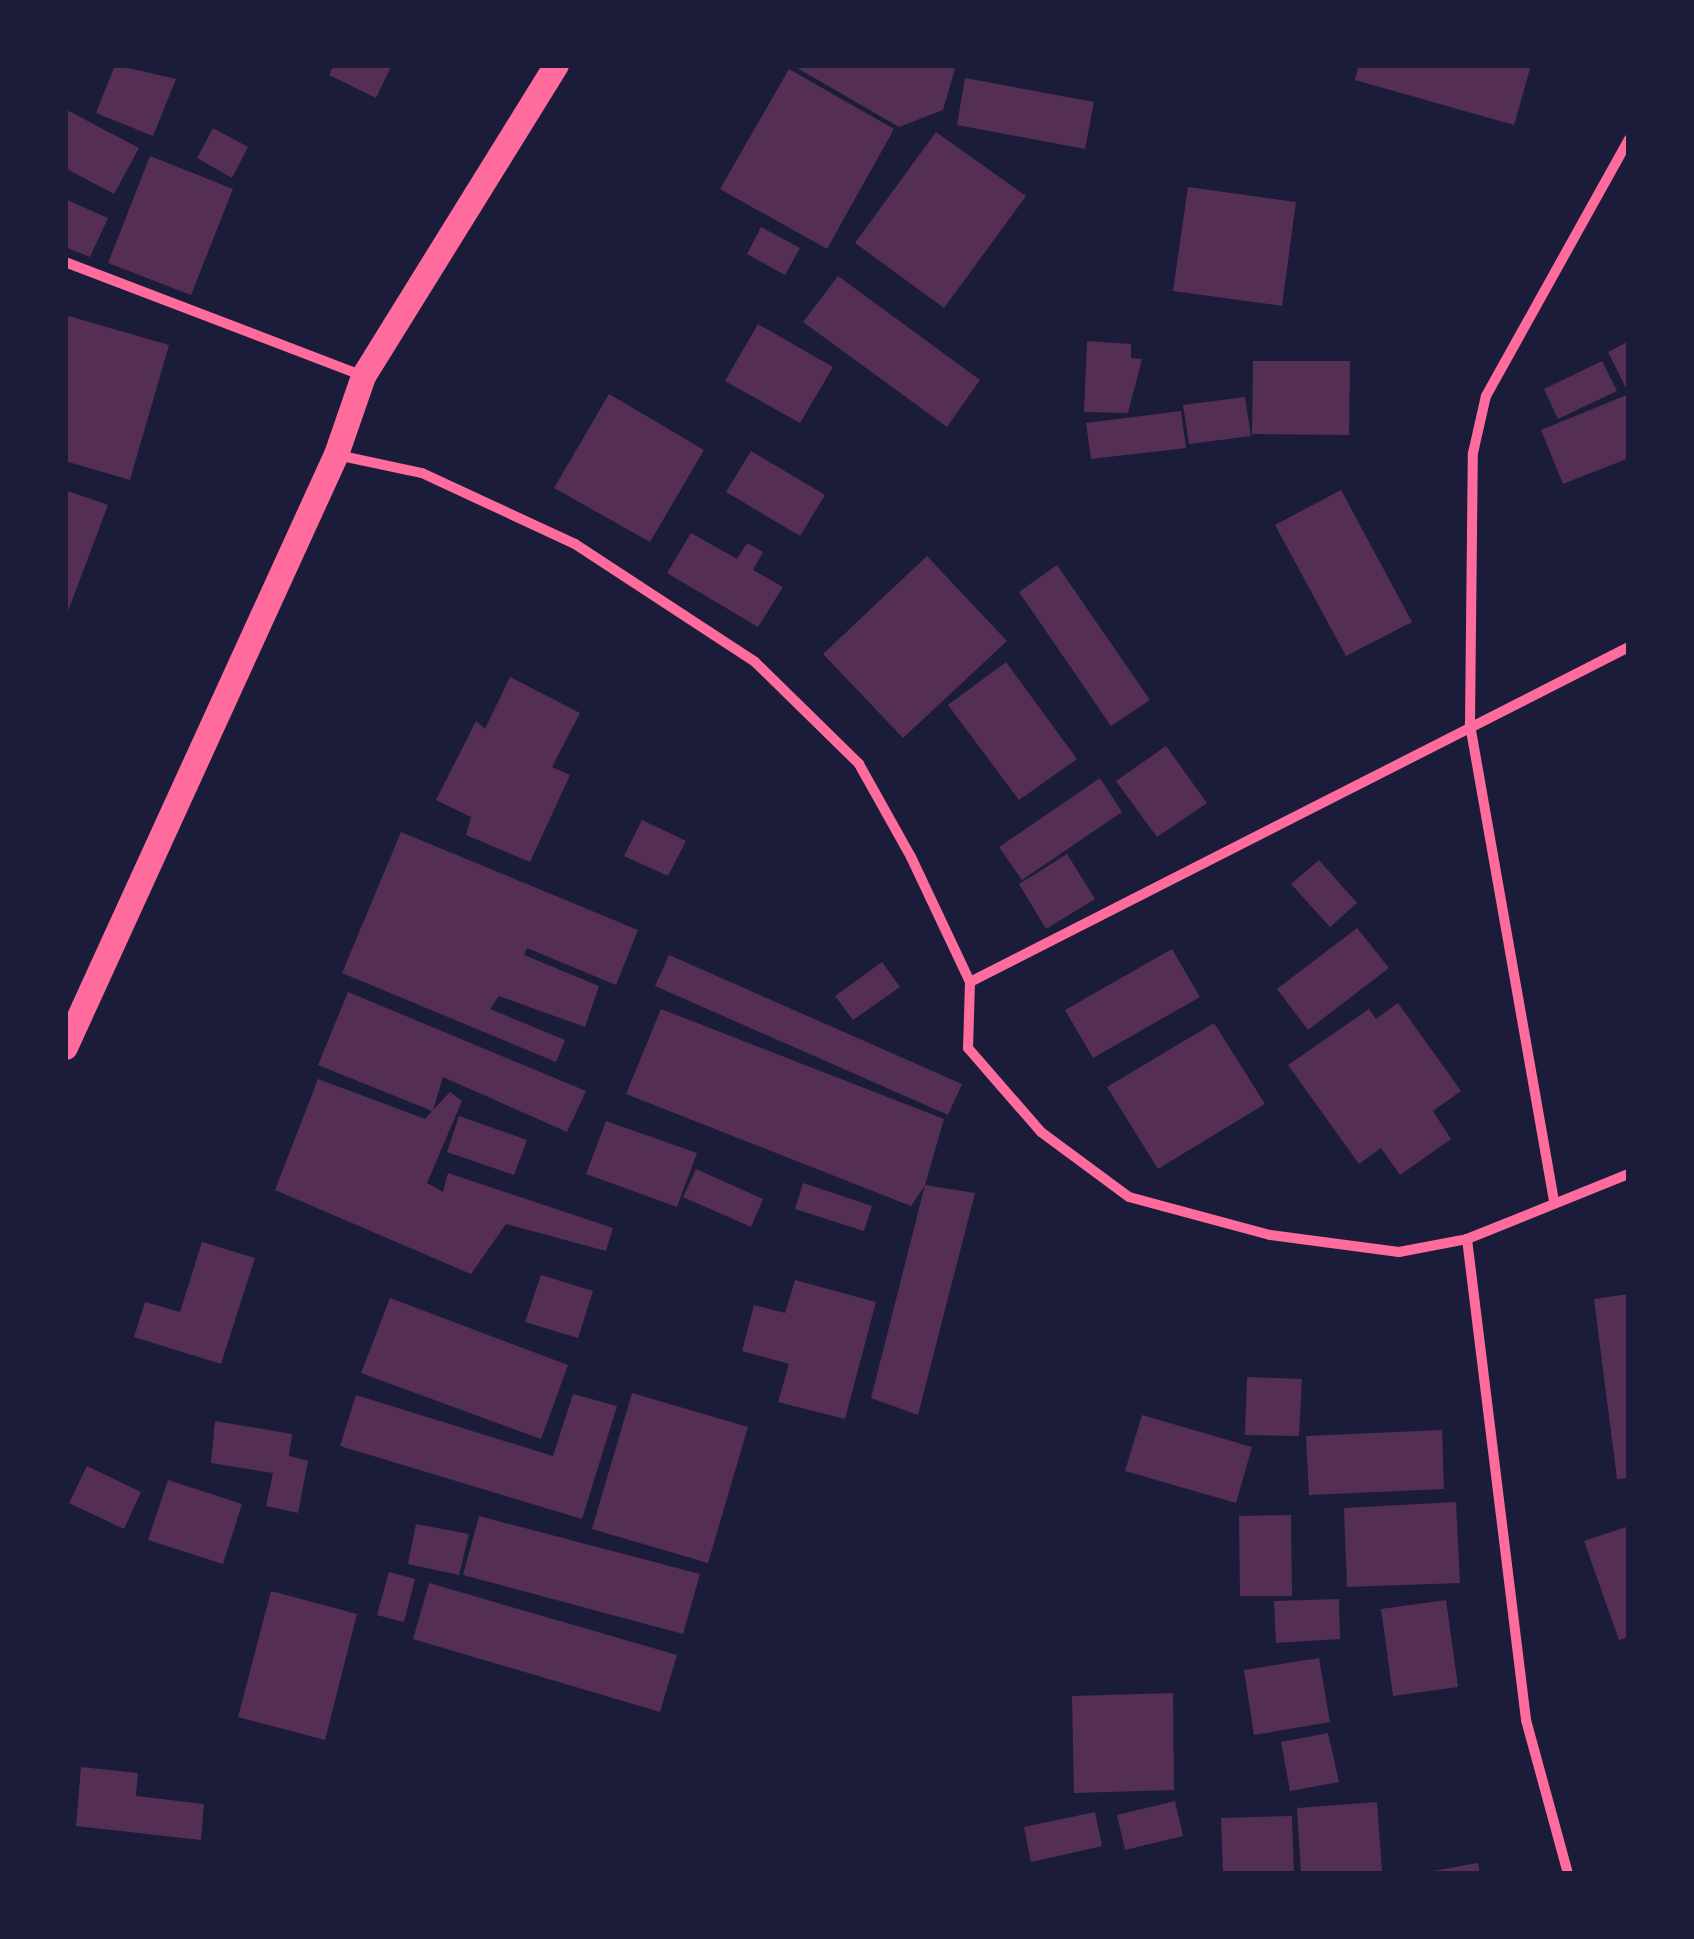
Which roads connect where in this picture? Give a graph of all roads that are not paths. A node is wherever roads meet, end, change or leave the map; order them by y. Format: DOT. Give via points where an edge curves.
graph roads {
  1 [pos="556,65"];
  2 [pos="1629,139"];
  3 [pos="65,262"];
  4 [pos="363,376"];
  5 [pos="336,454"];
  6 [pos="1629,648"];
  7 [pos="1470,723"];
  8 [pos="970,982"];
  9 [pos="65,1048"];
  10 [pos="1629,1174"];
  11 [pos="1554,1201"];
  12 [pos="1466,1239"];
  13 [pos="1568,1874"];
  1 -- 4 [label="main road"];
  2 -- 7 [label="street" via="1486,396 1474,453"];
  3 -- 4 [label="street"];
  4 -- 5 [label="main road"];
  5 -- 8 [label="street" via="422,473 576,544 755,662 858,764"];
  5 -- 9 [label="main road"];
  6 -- 7 [label="street"];
  7 -- 8 [label="street"];
  7 -- 11 [label="street"];
  8 -- 12 [label="street" via="968,1048 1041,1132 1129,1197 1270,1235 1399,1252"];
  10 -- 11 [label="street"];
  11 -- 12 [label="street"];
  12 -- 13 [label="street" via="1526,1720"];
}
